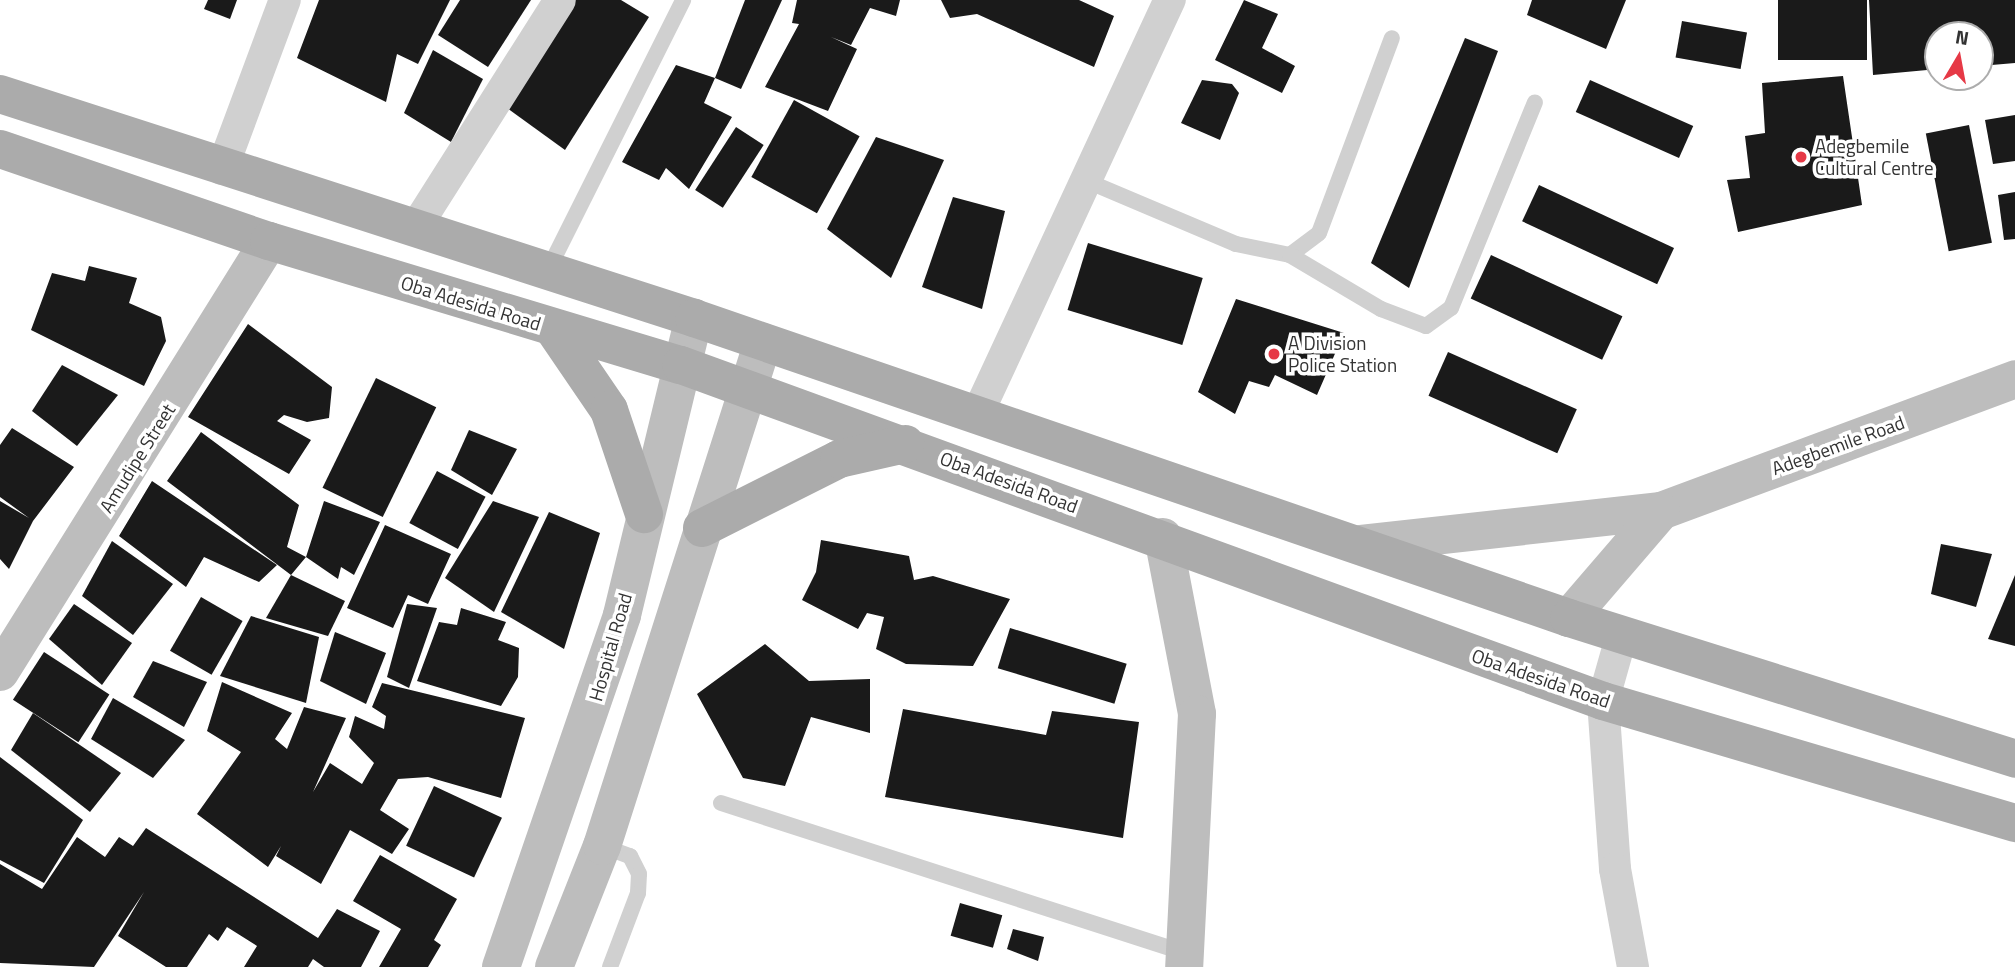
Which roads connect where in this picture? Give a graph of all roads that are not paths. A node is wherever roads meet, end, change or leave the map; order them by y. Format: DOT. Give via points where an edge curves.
graph roads {
  1 [pos="285,0"];
  2 [pos="560,0"];
  3 [pos="683,0"];
  4 [pos="1170,0"];
  5 [pos="1392,37"];
  6 [pos="0,94"];
  7 [pos="1535,102"];
  8 [pos="0,149"];
  9 [pos="222,169"];
  10 [pos="1087,181"];
  11 [pos="414,230"];
  12 [pos="269,241"];
  13 [pos="1290,255"];
  14 [pos="547,272"];
  15 [pos="694,318"];
  16 [pos="553,328"];
  17 [pos="763,342"];
  18 [pos="681,365"];
  19 [pos="2015,379"];
  20 [pos="748,390"];
  21 [pos="977,415"];
  22 [pos="905,444"];
  23 [pos="1661,511"];
  24 [pos="644,514"];
  25 [pos="702,528"];
  26 [pos="1163,537"];
  27 [pos="1361,544"];
  28 [pos="1569,618"];
  29 [pos="1622,634"];
  30 [pos="0,672"];
  31 [pos="1603,701"];
  32 [pos="2015,759"];
  33 [pos="721,803"];
  34 [pos="2015,823"];
  35 [pos="602,846"];
  36 [pos="1184,960"];
  37 [pos="500,967"];
  38 [pos="554,967"];
  39 [pos="610,967"];
  40 [pos="1633,967"];
  1 -- 9 [label="street"];
  2 -- 11 [label="street"];
  3 -- 14 [label="lane"];
  4 -- 10 [label="street"];
  5 -- 13 [label="lane" via="1319,233"];
  6 -- 9 [label="main road"];
  7 -- 13 [label="lane" via="1451,308 1426,326 1381,309"];
  8 -- 12 [label="main road, Oba Adesida Road"];
  9 -- 11 [label="main road"];
  10 -- 13 [label="lane" via="1236,244"];
  10 -- 21 [label="street"];
  11 -- 14 [label="main road"];
  12 -- 16 [label="main road, Oba Adesida Road"];
  12 -- 30 [label="street, Amudipe Street"];
  14 -- 15 [label="main road"];
  15 -- 17 [label="main road"];
  15 -- 18 [label="street, Hospital Road"];
  16 -- 18 [label="main road, Oba Adesida Road"];
  16 -- 24 [label="main road" via="609,410"];
  17 -- 20 [label="street"];
  17 -- 21 [label="main road"];
  18 -- 20 [label="main road, Oba Adesida Road"];
  18 -- 24 [label="street, Hospital Road"];
  19 -- 23 [label="street, Adegbemile Road"];
  20 -- 22 [label="main road, Oba Adesida Road"];
  20 -- 25 [label="street"];
  21 -- 27 [label="main road"];
  22 -- 25 [label="main road" via="839,459"];
  22 -- 26 [label="main road, Oba Adesida Road"];
  23 -- 27 [label="street"];
  23 -- 28 [label="street"];
  24 -- 37 [label="street, Hospital Road" via="622,615 583,739"];
  25 -- 35 [label="street"];
  26 -- 31 [label="main road, Oba Adesida Road"];
  26 -- 36 [label="street" via="1197,714"];
  27 -- 28 [label="main road"];
  28 -- 29 [label="main road"];
  29 -- 31 [label="street"];
  29 -- 32 [label="main road"];
  31 -- 34 [label="main road, Oba Adesida Road"];
  31 -- 40 [label="street" via="1615,869"];
  33 -- 36 [label="lane"];
  35 -- 38 [label="street"];
  35 -- 39 [label="lane" via="630,856 639,874 638,893"];
}
